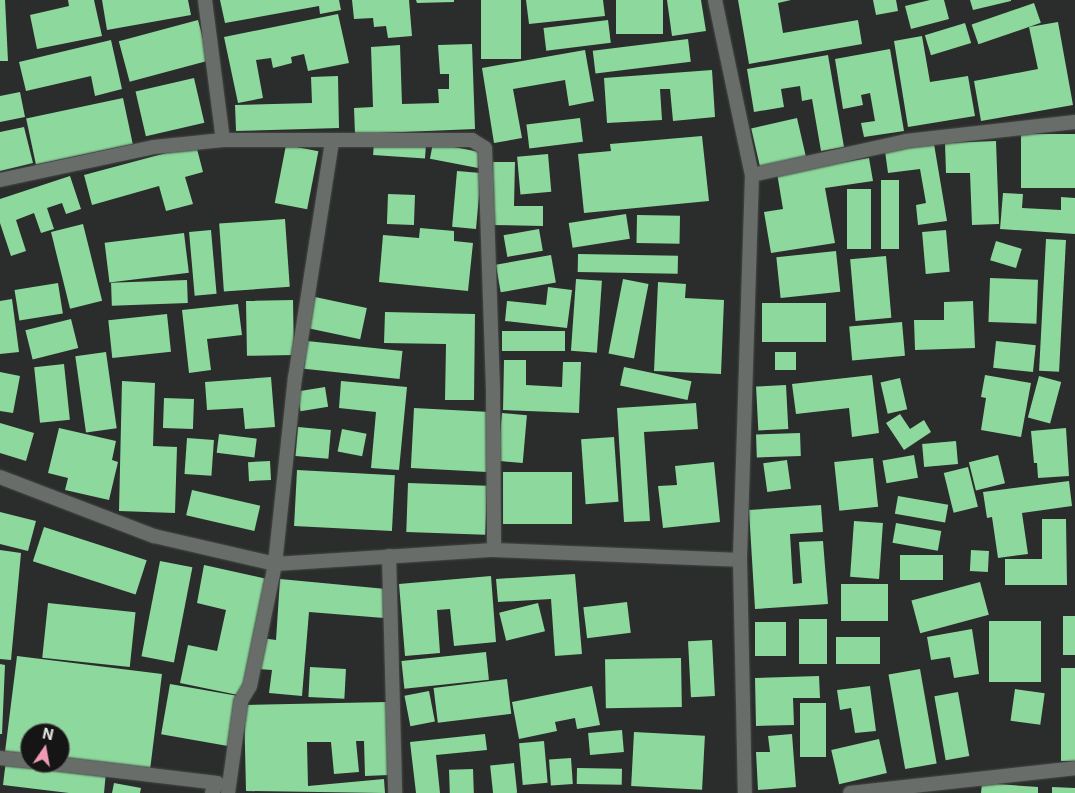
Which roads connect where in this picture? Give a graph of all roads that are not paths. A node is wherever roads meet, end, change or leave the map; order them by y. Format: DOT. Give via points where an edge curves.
graph roads {
  1 [pos="205,0"];
  2 [pos="715,0"];
  3 [pos="1075,122"];
  4 [pos="223,140"];
  5 [pos="332,142"];
  6 [pos="752,175"];
  7 [pos="0,180"];
  8 [pos="0,477"];
  9 [pos="494,550"];
  10 [pos="388,556"];
  11 [pos="740,560"];
  12 [pos="275,564"];
  13 [pos="0,758"];
  14 [pos="20,760"];
  15 [pos="70,765"];
  16 [pos="1075,768"];
  17 [pos="212,793"];
  18 [pos="228,793"];
  19 [pos="395,793"];
  20 [pos="745,793"];
  21 [pos="850,793"];
  1 -- 4 [label="street"];
  2 -- 6 [label="street"];
  3 -- 6 [label="street" via="906,141"];
  4 -- 5 [label="street"];
  4 -- 7 [label="street" via="154,147"];
  5 -- 9 [label="street" via="472,140 485,148 493,392"];
  5 -- 12 [label="street" via="295,378"];
  6 -- 11 [label="street"];
  8 -- 12 [label="street" via="154,536"];
  9 -- 10 [label="street"];
  9 -- 11 [label="street"];
  10 -- 12 [label="street"];
  10 -- 19 [label="street"];
  11 -- 20 [label="street"];
  12 -- 18 [label="street" via="250,686 240,701"];
  13 -- 14 [label="street"];
  15 -- 17 [label="street" via="217,783"];
  16 -- 21 [label="street"];
}
